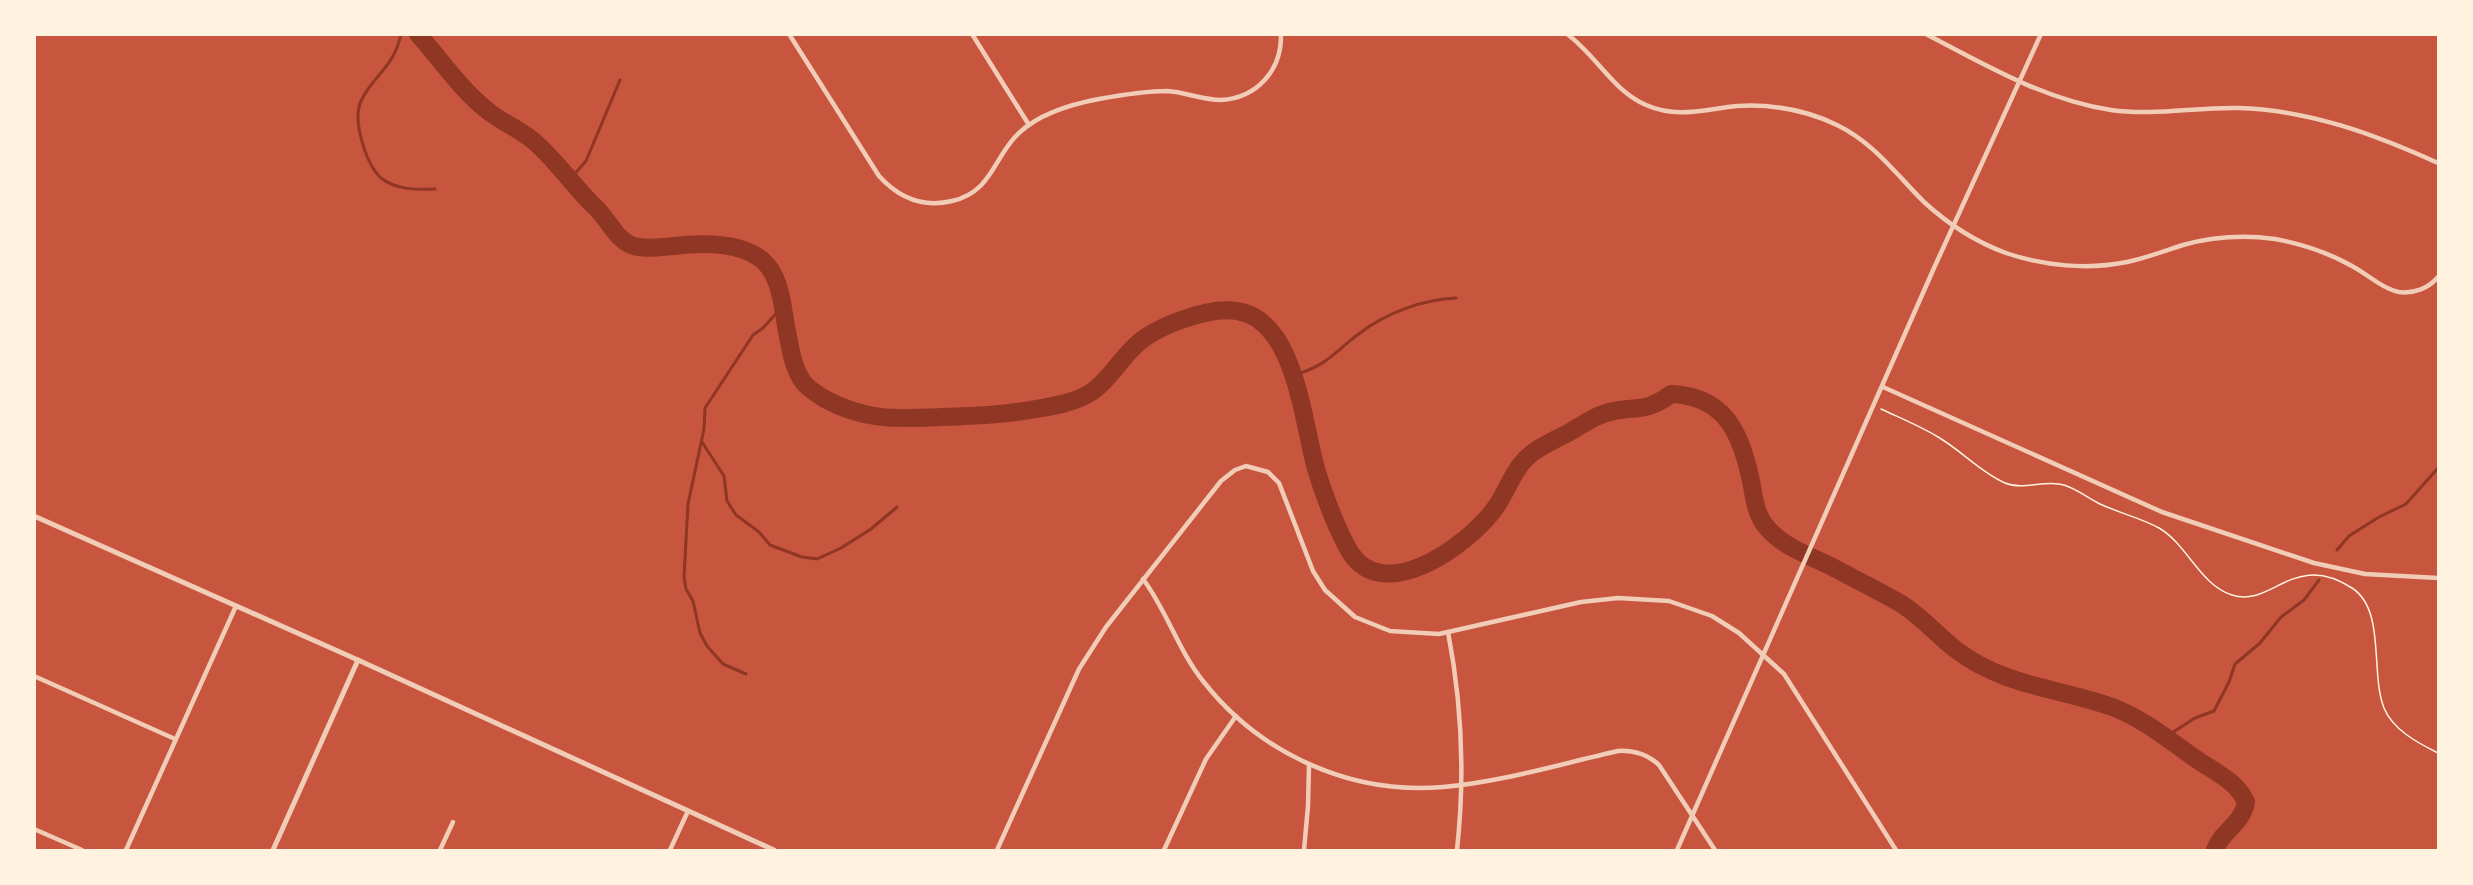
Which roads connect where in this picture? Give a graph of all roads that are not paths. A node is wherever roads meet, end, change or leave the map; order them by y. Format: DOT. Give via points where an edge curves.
graph roads {
  1 [pos="789,34"];
  2 [pos="972,34"];
  3 [pos="1281,34"];
  4 [pos="1567,34"];
  5 [pos="1926,34"];
  6 [pos="2041,34"];
  7 [pos="2020,81"];
  8 [pos="1029,124"];
  9 [pos="2439,163"];
  10 [pos="1954,226"];
  11 [pos="2439,277"];
  12 [pos="1883,387"];
  13 [pos="34,516"];
  14 [pos="2439,578"];
  15 [pos="1143,579"];
  16 [pos="236,606"];
  17 [pos="1448,632"];
  18 [pos="1762,654"];
  19 [pos="358,660"];
  20 [pos="34,676"];
  21 [pos="1236,716"];
  22 [pos="175,739"];
  23 [pos="1309,765"];
  24 [pos="1461,784"];
  25 [pos="688,811"];
  26 [pos="1693,815"];
  27 [pos="453,822"];
  28 [pos="34,829"];
  29 [pos="82,850"];
  30 [pos="126,850"];
  31 [pos="273,850"];
  32 [pos="440,850"];
  33 [pos="670,850"];
  34 [pos="774,850"];
  35 [pos="997,850"];
  36 [pos="1164,850"];
  37 [pos="1304,850"];
  38 [pos="1457,850"];
  39 [pos="1677,850"];
  40 [pos="1715,850"];
  41 [pos="1896,850"];
  1 -- 8 [label="street" via="879,176 896,192 916,201 942,203 969,194 987,180 1010,143"];
  2 -- 8 [label="street"];
  3 -- 8 [label="street" via="1281,52 1275,68 1260,85 1243,95 1221,100 1169,91 1127,94 1068,107"];
  4 -- 10 [label="street" via="1621,90 1650,106 1685,113 1739,106 1774,107 1809,114 1839,126 1875,150 1924,202"];
  5 -- 7 [label="street"];
  6 -- 7 [label="street"];
  7 -- 9 [label="street" via="2075,102 2112,110 2242,108 2314,118 2379,137"];
  7 -- 10 [label="street"];
  10 -- 11 [label="street" via="2006,253 2058,265 2100,266 2198,242 2243,237 2275,239 2325,253 2399,292 2419,291"];
  10 -- 12 [label="street"];
  12 -- 14 [label="street" via="2162,512 2314,563 2365,574"];
  12 -- 18 [label="street"];
  13 -- 16 [label="street"];
  15 -- 17 [label="street" via="1227,474 1254,466 1276,480 1313,571 1343,608 1390,631"];
  15 -- 21 [label="street" via="1189,663"];
  15 -- 35 [label="street" via="1079,669"];
  16 -- 19 [label="street"];
  16 -- 22 [label="street"];
  17 -- 18 [label="street" via="1581,602 1654,599 1682,604 1712,616"];
  17 -- 24 [label="street" via="1459,705"];
  18 -- 26 [label="street"];
  18 -- 41 [label="street" via="1784,674"];
  19 -- 25 [label="street"];
  19 -- 31 [label="street"];
  20 -- 22 [label="street"];
  21 -- 23 [label="street" via="1268,742"];
  21 -- 36 [label="street" via="1206,759"];
  22 -- 30 [label="street"];
  23 -- 24 [label="street" via="1385,786 1426,788"];
  23 -- 37 [label="street"];
  24 -- 26 [label="street" via="1632,751 1659,765"];
  24 -- 38 [label="street"];
  25 -- 33 [label="street"];
  25 -- 34 [label="street"];
  26 -- 39 [label="street"];
  26 -- 40 [label="street"];
  27 -- 32 [label="street"];
  28 -- 29 [label="street"];
}
